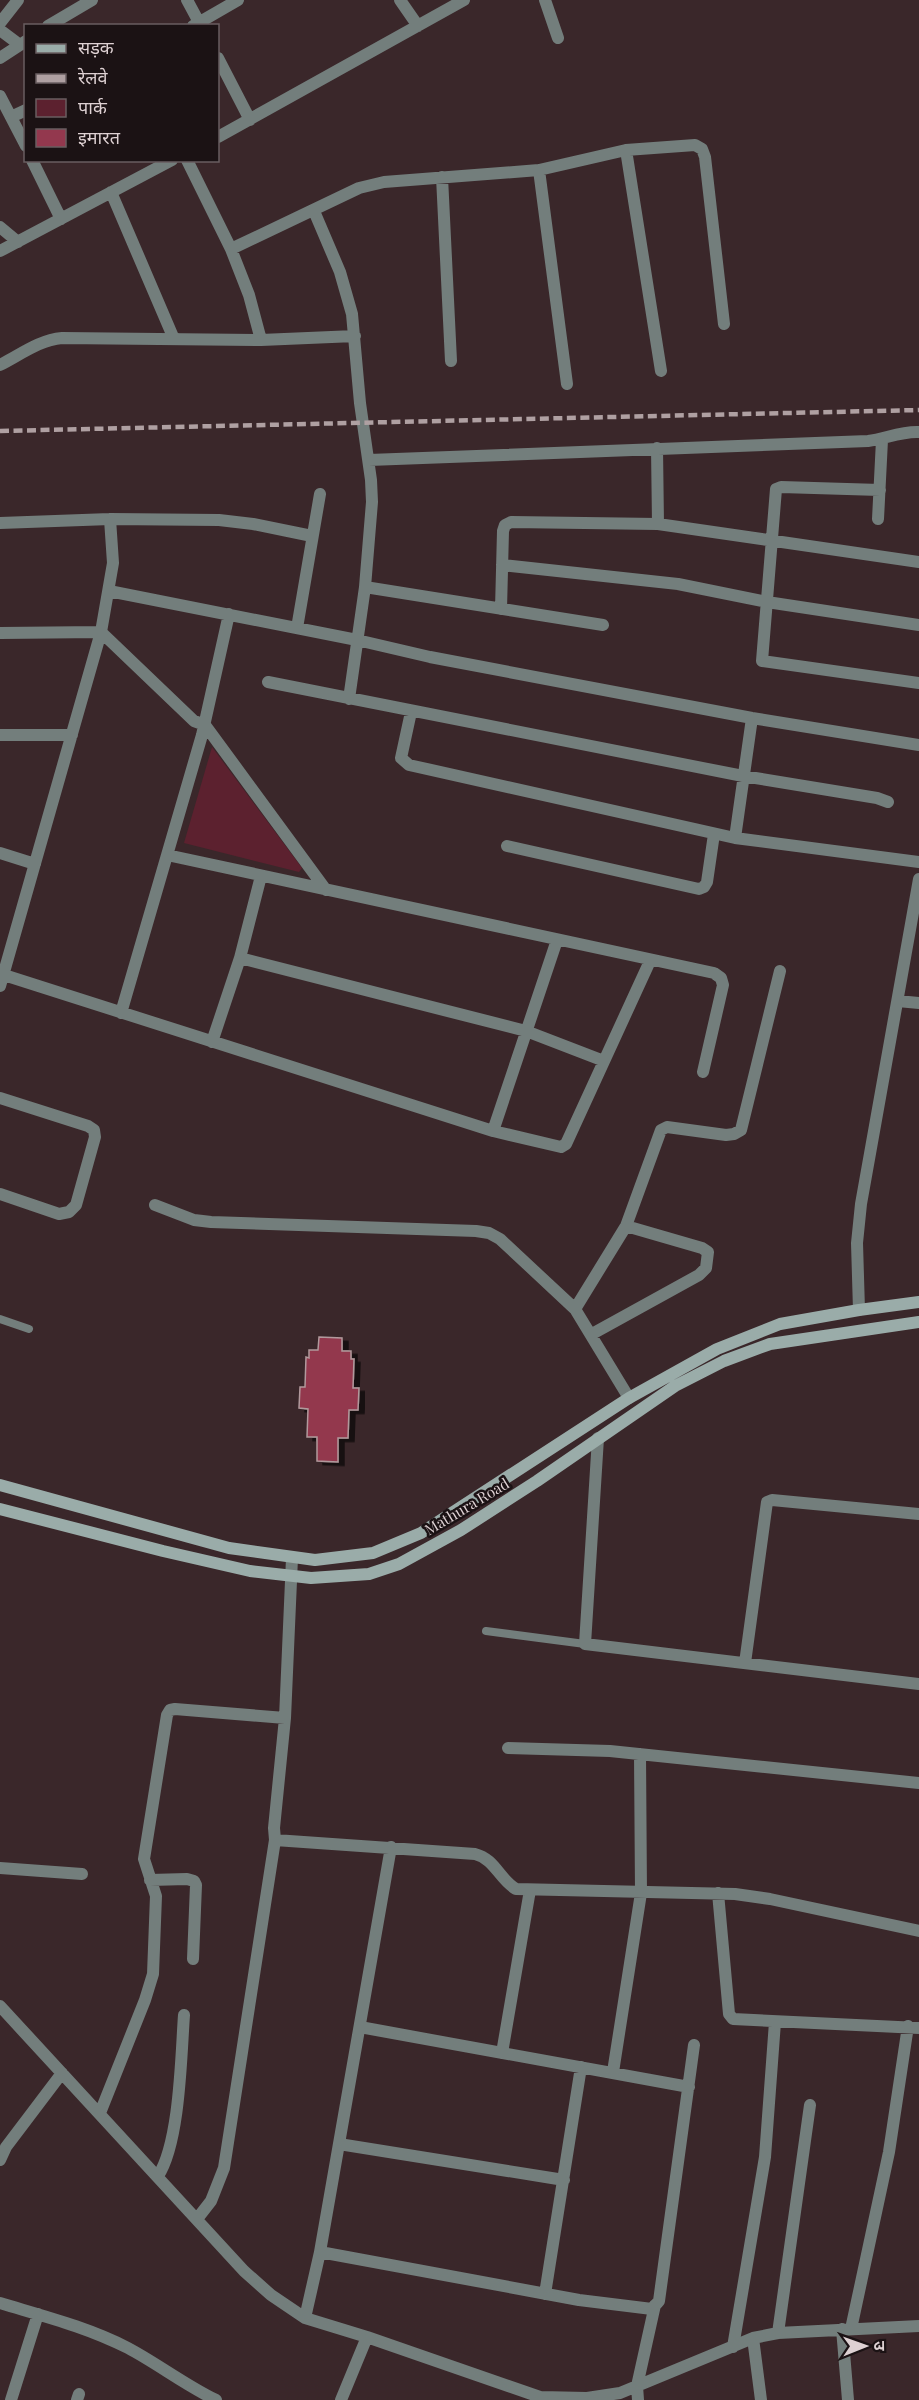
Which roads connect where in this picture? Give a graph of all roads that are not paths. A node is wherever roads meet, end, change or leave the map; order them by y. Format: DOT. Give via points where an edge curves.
graph roads {
  1 [pos="18,0"];
  2 [pos="92,0"];
  3 [pos="187,0"];
  4 [pos="238,0"];
  5 [pos="400,0"];
  6 [pos="464,0"];
  7 [pos="545,0"];
  8 [pos="0,23"];
  9 [pos="51,24"];
  10 [pos="198,24"];
  11 [pos="418,26"];
  12 [pos="0,30"];
  13 [pos="558,38"];
  14 [pos="22,43"];
  15 [pos="0,58"];
  16 [pos="219,60"];
  17 [pos="0,96"];
  18 [pos="24,112"];
  19 [pos="11,117"];
  20 [pos="250,120"];
  21 [pos="219,136"];
  22 [pos="24,142"];
  23 [pos="626,150"];
  24 [pos="33,162"];
  25 [pos="168,162"];
  26 [pos="188,162"];
  27 [pos="539,170"];
  28 [pos="442,177"];
  29 [pos="111,192"];
  30 [pos="314,211"];
  31 [pos="61,219"];
  32 [pos="0,227"];
  33 [pos="18,242"];
  34 [pos="231,249"];
  35 [pos="0,251"];
  36 [pos="724,324"];
  37 [pos="355,336"];
  38 [pos="174,339"];
  39 [pos="261,340"];
  40 [pos="451,361"];
  41 [pos="0,365"];
  42 [pos="661,371"];
  43 [pos="567,384"];
  44 [pos="919,432"];
  45 [pos="882,440"];
  46 [pos="657,448"];
  47 [pos="369,460"];
  48 [pos="880,490"];
  49 [pos="320,494"];
  50 [pos="110,519"];
  51 [pos="878,519"];
  52 [pos="0,524"];
  53 [pos="658,524"];
  54 [pos="312,536"];
  55 [pos="773,541"];
  56 [pos="919,562"];
  57 [pos="502,565"];
  58 [pos="365,587"];
  59 [pos="109,591"];
  60 [pos="768,602"];
  61 [pos="501,609"];
  62 [pos="229,614"];
  63 [pos="603,625"];
  64 [pos="919,625"];
  65 [pos="297,628"];
  66 [pos="101,632"];
  67 [pos="0,633"];
  68 [pos="357,640"];
  69 [pos="268,682"];
  70 [pos="919,683"];
  71 [pos="349,699"];
  72 [pos="411,712"];
  73 [pos="752,718"];
  74 [pos="205,724"];
  75 [pos="0,735"];
  76 [pos="72,735"];
  77 [pos="919,745"];
  78 [pos="743,776"];
  79 [pos="888,802"];
  80 [pos="714,834"];
  81 [pos="735,838"];
  82 [pos="507,846"];
  83 [pos="0,853"];
  84 [pos="167,855"];
  85 [pos="919,862"];
  86 [pos="35,864"];
  87 [pos="261,876"];
  88 [pos="919,879"];
  89 [pos="326,890"];
  90 [pos="557,940"];
  91 [pos="240,958"];
  92 [pos="650,961"];
  93 [pos="780,971"];
  94 [pos="2,981"];
  95 [pos="898,1001"];
  96 [pos="919,1004"];
  97 [pos="120,1013"];
  98 [pos="526,1031"];
  99 [pos="212,1042"];
  100 [pos="604,1061"];
  101 [pos="703,1072"];
  102 [pos="0,1098"];
  103 [pos="493,1131"];
  104 [pos="0,1194"];
  105 [pos="155,1205"];
  106 [pos="626,1227"];
  107 [pos="919,1302"];
  108 [pos="575,1309"];
  109 [pos="859,1310"];
  110 [pos="0,1319"];
  111 [pos="919,1322"];
  112 [pos="29,1329"];
  113 [pos="592,1334"];
  114 [pos="629,1398"];
  115 [pos="598,1438"];
  116 [pos="0,1485"];
  117 [pos="0,1509"];
  118 [pos="919,1514"];
  119 [pos="292,1558"];
  120 [pos="291,1577"];
  121 [pos="486,1631"];
  122 [pos="585,1644"];
  123 [pos="746,1664"];
  124 [pos="919,1684"];
  125 [pos="285,1719"];
  126 [pos="508,1748"];
  127 [pos="640,1754"];
  128 [pos="919,1783"];
  129 [pos="275,1840"];
  130 [pos="390,1847"];
  131 [pos="0,1868"];
  132 [pos="82,1874"];
  133 [pos="150,1880"];
  134 [pos="530,1890"];
  135 [pos="640,1893"];
  136 [pos="718,1893"];
  137 [pos="919,1931"];
  138 [pos="193,1959"];
  139 [pos="0,2006"];
  140 [pos="184,2015"];
  141 [pos="775,2022"];
  142 [pos="360,2027"];
  143 [pos="914,2027"];
  144 [pos="694,2045"];
  145 [pos="502,2053"];
  146 [pos="580,2067"];
  147 [pos="613,2072"];
  148 [pos="62,2073"];
  149 [pos="689,2087"];
  150 [pos="810,2105"];
  151 [pos="100,2113"];
  152 [pos="339,2144"];
  153 [pos="0,2160"];
  154 [pos="158,2176"];
  155 [pos="564,2180"];
  156 [pos="197,2219"];
  157 [pos="320,2253"];
  158 [pos="545,2294"];
  159 [pos="0,2303"];
  160 [pos="655,2305"];
  161 [pos="38,2314"];
  162 [pos="305,2318"];
  163 [pos="919,2326"];
  164 [pos="847,2329"];
  165 [pos="778,2333"];
  166 [pos="367,2337"];
  167 [pos="753,2338"];
  168 [pos="732,2347"];
  169 [pos="637,2386"];
  170 [pos="11,2400"];
  171 [pos="216,2400"];
  172 [pos="341,2400"];
  173 [pos="638,2400"];
  174 [pos="760,2400"];
  175 [pos="848,2400"];
  1 -- 8 [label="street"];
  2 -- 9 [label="street"];
  3 -- 10 [label="street"];
  4 -- 10 [label="street"];
  5 -- 11 [label="street"];
  6 -- 11 [label="street"];
  7 -- 13 [label="street"];
  11 -- 20 [label="street"];
  12 -- 14 [label="street"];
  14 -- 15 [label="street"];
  16 -- 20 [label="street"];
  17 -- 19 [label="street"];
  18 -- 19 [label="street"];
  19 -- 22 [label="street"];
  20 -- 21 [label="street"];
  23 -- 27 [label="street"];
  23 -- 36 [label="street" via="695,145 702,149"];
  23 -- 42 [label="street"];
  24 -- 31 [label="street"];
  25 -- 29 [label="street"];
  26 -- 34 [label="street"];
  27 -- 28 [label="street"];
  27 -- 43 [label="street"];
  28 -- 30 [label="street" via="359,188"];
  28 -- 40 [label="street"];
  29 -- 31 [label="street"];
  29 -- 38 [label="street"];
  30 -- 34 [label="street"];
  30 -- 37 [label="street" via="347,291"];
  31 -- 33 [label="street"];
  32 -- 33 [label="street"];
  33 -- 35 [label="street"];
  34 -- 39 [label="street"];
  37 -- 39 [label="street"];
  37 -- 47 [label="street"];
  38 -- 39 [label="street"];
  38 -- 41 [label="street" via="50,339"];
  44 -- 45 [label="street" via="900,433"];
  45 -- 46 [label="street"];
  45 -- 48 [label="street"];
  46 -- 47 [label="street"];
  46 -- 53 [label="street"];
  47 -- 58 [label="street" via="372,502"];
  48 -- 51 [label="street"];
  48 -- 55 [label="street" via="776,489"];
  49 -- 54 [label="street"];
  50 -- 52 [label="street"];
  50 -- 54 [label="street" via="219,520"];
  50 -- 59 [label="street" via="113,562"];
  53 -- 55 [label="street"];
  53 -- 57 [label="street" via="511,522 503,531"];
  54 -- 65 [label="street"];
  55 -- 56 [label="street"];
  55 -- 60 [label="street"];
  57 -- 60 [label="street" via="678,584"];
  57 -- 61 [label="street"];
  58 -- 61 [label="street"];
  58 -- 68 [label="street"];
  59 -- 62 [label="street"];
  59 -- 66 [label="street"];
  60 -- 64 [label="street"];
  60 -- 70 [label="street" via="762,661"];
  61 -- 63 [label="street"];
  62 -- 65 [label="street"];
  62 -- 74 [label="street"];
  65 -- 68 [label="street"];
  66 -- 67 [label="street"];
  66 -- 74 [label="street" via="194,721"];
  66 -- 76 [label="street"];
  68 -- 71 [label="street"];
  68 -- 73 [label="street"];
  69 -- 71 [label="street"];
  71 -- 72 [label="street"];
  72 -- 78 [label="street"];
  72 -- 80 [label="street" via="400,758 409,765"];
  73 -- 77 [label="street"];
  73 -- 78 [label="street"];
  74 -- 84 [label="street"];
  74 -- 89 [label="street"];
  75 -- 76 [label="street"];
  76 -- 86 [label="street"];
  78 -- 79 [label="street"];
  78 -- 81 [label="street"];
  80 -- 81 [label="street"];
  80 -- 82 [label="street" via="707,882 699,888"];
  81 -- 85 [label="street"];
  83 -- 86 [label="street"];
  84 -- 87 [label="street"];
  84 -- 97 [label="street"];
  86 -- 94 [label="street"];
  87 -- 89 [label="street"];
  87 -- 91 [label="street"];
  88 -- 95 [label="street"];
  89 -- 90 [label="street"];
  90 -- 92 [label="street"];
  90 -- 98 [label="street"];
  91 -- 98 [label="street"];
  91 -- 99 [label="street"];
  92 -- 100 [label="street"];
  92 -- 101 [label="street" via="721,978 723,985"];
  93 -- 106 [label="street" via="741,1130 726,1135 667,1127 661,1130"];
  94 -- 97 [label="street"];
  95 -- 96 [label="street"];
  95 -- 109 [label="street" via="856,1242"];
  97 -- 99 [label="street"];
  98 -- 100 [label="street"];
  98 -- 103 [label="street"];
  99 -- 103 [label="street"];
  100 -- 103 [label="street" via="566,1144 553,1147"];
  102 -- 104 [label="street" via="94,1130 76,1205 69,1212 59,1214"];
  105 -- 108 [label="street" via="194,1220 211,1222 489,1233"];
  106 -- 108 [label="street"];
  106 -- 113 [label="street" via="702,1248 708,1252 706,1268"];
  107 -- 109 [label="main road, Mathura Road"];
  108 -- 113 [label="street"];
  109 -- 114 [label="main road, Mathura Road" via="780,1324 717,1349"];
  110 -- 112 [label="lane"];
  111 -- 115 [label="main road, Mathura Road" via="770,1344 724,1361 675,1386"];
  113 -- 114 [label="street"];
  114 -- 119 [label="main road, Mathura Road" via="421,1533 373,1553 315,1560"];
  115 -- 120 [label="main road, Mathura Road" via="461,1530 399,1564 360,1575"];
  115 -- 122 [label="street"];
  116 -- 119 [label="main road, Mathura Road" via="229,1548"];
  117 -- 120 [label="main road, Mathura Road" via="163,1551"];
  118 -- 123 [label="street" via="767,1502"];
  119 -- 120 [label="street"];
  120 -- 125 [label="street"];
  121 -- 122 [label="lane"];
  122 -- 123 [label="street"];
  123 -- 124 [label="street"];
  125 -- 129 [label="street"];
  125 -- 133 [label="street" via="170,1710 144,1860"];
  126 -- 127 [label="street"];
  127 -- 128 [label="street"];
  127 -- 135 [label="street"];
  129 -- 130 [label="street"];
  129 -- 156 [label="street" via="224,2168 211,2200"];
  130 -- 134 [label="street" via="484,1856 508,1884"];
  130 -- 142 [label="street"];
  131 -- 132 [label="street"];
  133 -- 138 [label="street" via="194,1881"];
  133 -- 151 [label="street" via="156,1904 153,1974"];
  134 -- 135 [label="street"];
  134 -- 145 [label="street"];
  135 -- 136 [label="street"];
  135 -- 147 [label="street"];
  136 -- 137 [label="street"];
  136 -- 141 [label="street" via="731,2017"];
  139 -- 148 [label="street"];
  140 -- 154 [label="street" via="182,2064 170,2148"];
  141 -- 143 [label="street"];
  141 -- 168 [label="street" via="765,2157"];
  142 -- 145 [label="street"];
  142 -- 152 [label="street"];
  143 -- 164 [label="street"];
  144 -- 149 [label="street"];
  145 -- 146 [label="street"];
  146 -- 147 [label="street"];
  146 -- 155 [label="street"];
  147 -- 149 [label="street"];
  148 -- 151 [label="street"];
  148 -- 153 [label="street"];
  149 -- 160 [label="street" via="659,2301"];
  150 -- 165 [label="street"];
  151 -- 154 [label="street"];
  152 -- 155 [label="street"];
  152 -- 157 [label="street"];
  154 -- 156 [label="street"];
  155 -- 158 [label="street"];
  156 -- 162 [label="street" via="244,2271"];
  157 -- 158 [label="street"];
  157 -- 162 [label="street"];
  158 -- 160 [label="street" via="652,2309"];
  159 -- 161 [label="street"];
  160 -- 169 [label="street"];
  161 -- 170 [label="street"];
  161 -- 171 [label="street" via="94,2332"];
  162 -- 166 [label="street"];
  163 -- 164 [label="street"];
  164 -- 165 [label="street"];
  164 -- 175 [label="street"];
  165 -- 167 [label="street"];
  166 -- 169 [label="street" via="540,2397 587,2398"];
  166 -- 172 [label="street"];
  167 -- 168 [label="street"];
  167 -- 174 [label="street"];
  168 -- 169 [label="street"];
  169 -- 173 [label="street"];
}
